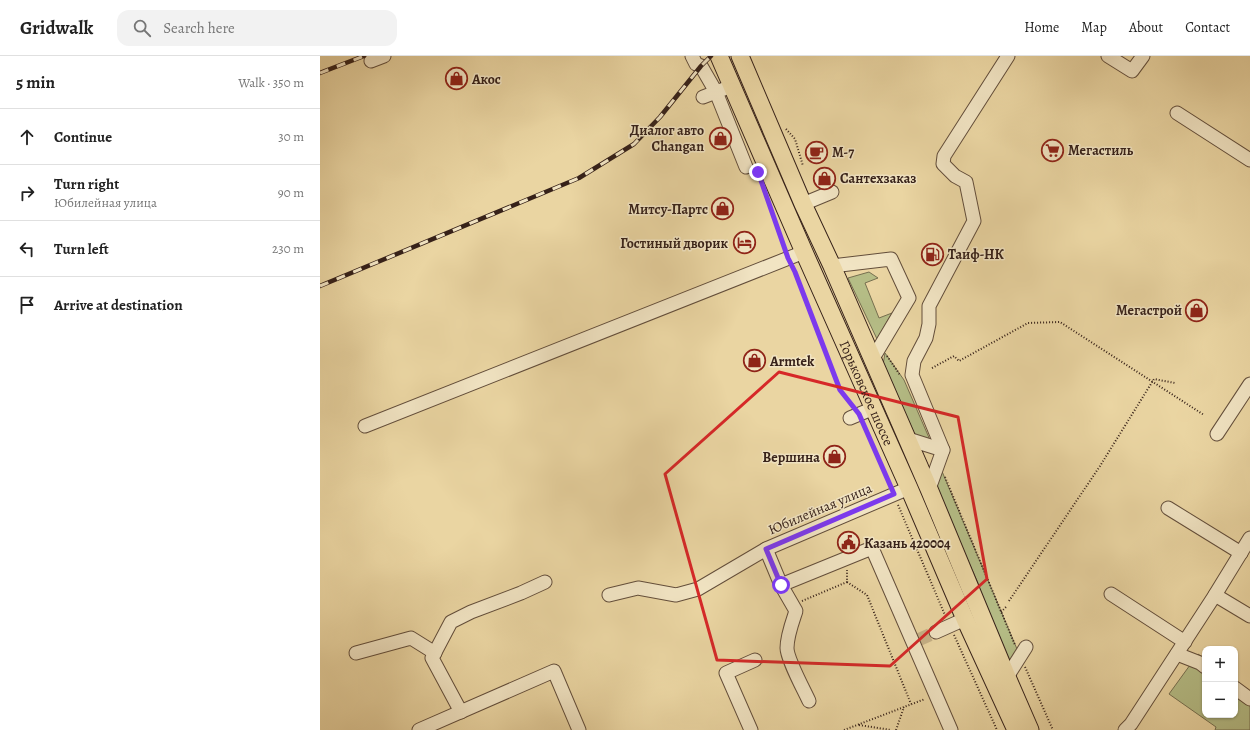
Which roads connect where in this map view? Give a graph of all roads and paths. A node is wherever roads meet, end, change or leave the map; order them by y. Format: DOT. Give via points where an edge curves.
graph roads {
  1 [pos="692,56"];
  2 [pos="719,56"];
  3 [pos="740,56"];
  4 [pos="1008,56"];
  5 [pos="1108,56"];
  6 [pos="1143,56"];
  7 [pos="724,89"];
  8 [pos="703,97"];
  9 [pos="1178,113"];
  10 [pos="1250,160"];
  11 [pos="746,167"];
  12 [pos="832,192"];
  13 [pos="803,204"];
  14 [pos="773,217"];
  15 [pos="796,255"];
  16 [pos="832,266"];
  17 [pos="872,360"];
  18 [pos="932,368"];
  19 [pos="1152,382"];
  20 [pos="1175,384"];
  21 [pos="1250,384"];
  22 [pos="861,413"];
  23 [pos="1204,415"];
  24 [pos="365,426"];
  25 [pos="1217,434"];
  26 [pos="908,439"];
  27 [pos="943,450"];
  28 [pos="944,476"];
  29 [pos="930,489"];
  30 [pos="901,491"];
  31 [pos="1168,508"];
  32 [pos="1249,540"];
  33 [pos="766,549"];
  34 [pos="1241,553"];
  35 [pos="846,558"];
  36 [pos="545,582"];
  37 [pos="847,582"];
  38 [pos="781,585"];
  39 [pos="1111,594"];
  40 [pos="609,595"];
  41 [pos="1215,595"];
  42 [pos="1009,601"];
  43 [pos="792,605"];
  44 [pos="1006,607"];
  45 [pos="1002,612"];
  46 [pos="1250,616"];
  47 [pos="958,622"];
  48 [pos="936,632"];
  49 [pos="1184,642"];
  50 [pos="1022,648"];
  51 [pos="356,653"];
  52 [pos="435,653"];
  53 [pos="1175,656"];
  54 [pos="755,660"];
  55 [pos="1025,666"];
  56 [pos="1199,669"];
  57 [pos="1007,678"];
  58 [pos="1238,690"];
  59 [pos="936,695"];
  60 [pos="1250,699"];
  61 [pos="809,701"];
  62 [pos="911,704"];
  63 [pos="904,707"];
  64 [pos="461,712"];
  65 [pos="858,725"];
  66 [pos="419,730"];
  67 [pos="579,730"];
  68 [pos="751,730"];
  69 [pos="844,730"];
  70 [pos="891,730"];
  71 [pos="896,730"];
  72 [pos="951,730"];
  73 [pos="997,730"];
  74 [pos="1016,730"];
  75 [pos="1030,730"];
  76 [pos="1053,730"];
  77 [pos="1125,730"];
  1 -- 7 [label="street" via="696,64"];
  2 -- 7 [label="main road, Горьковское шоссе"];
  3 -- 13 [label="main road, Горьковское шоссе"];
  4 -- 27 [label="street" via="944,156 943,164 966,182 974,221 929,306 926,338 914,361 912,375"];
  5 -- 6 [label="street" via="1132,71"];
  7 -- 8 [label="street"];
  7 -- 11 [label="street"];
  7 -- 15 [label="main road, Горьковское шоссе"];
  9 -- 10 [label="street"];
  12 -- 13 [label="street"];
  13 -- 16 [label="main road, Горьковское шоссе"];
  14 -- 15 [label="path"];
  15 -- 22 [label="main road, Горьковское шоссе"];
  15 -- 22 [label="path" via="795,272 840,390"];
  15 -- 24 [label="street"];
  16 -- 17 [label="main road, Горьковское шоссе"];
  16 -- 17 [label="street" via="891,259 909,298"];
  17 -- 26 [label="main road, Горьковское шоссе"];
  18 -- 19 [label="path" via="954,356 959,362 1028,323 1060,322"];
  19 -- 20 [label="path" via="1154,379"];
  19 -- 23 [label="path"];
  19 -- 42 [label="path" via="1100,466"];
  21 -- 25 [label="street"];
  22 -- 30 [label="main road, Горьковское шоссе"];
  22 -- 30 [label="path"];
  26 -- 27 [label="street"];
  26 -- 29 [label="main road, Горьковское шоссе"];
  27 -- 29 [label="street"];
  28 -- 45 [label="path"];
  29 -- 57 [label="main road, Горьковское шоссе"];
  30 -- 33 [label="street, Юбилейная улица"];
  30 -- 47 [label="main road, Горьковское шоссе"];
  30 -- 47 [label="path"];
  31 -- 34 [label="street"];
  32 -- 34 [label="street"];
  33 -- 38 [label="street"];
  33 -- 40 [label="street, Юбилейная улица" via="698,589 676,595 638,588"];
  34 -- 41 [label="street"];
  35 -- 37 [label="path"];
  35 -- 38 [label="street"];
  35 -- 59 [label="street" via="872,548 915,641"];
  36 -- 52 [label="street" via="451,622"];
  37 -- 43 [label="path"];
  37 -- 62 [label="path" via="867,595"];
  38 -- 43 [label="street"];
  39 -- 49 [label="street"];
  41 -- 46 [label="street"];
  41 -- 49 [label="street"];
  43 -- 61 [label="street" via="796,611 787,650"];
  44 -- 45 [label="path"];
  45 -- 50 [label="path"];
  47 -- 48 [label="street"];
  47 -- 73 [label="path"];
  47 -- 74 [label="main road, Горьковское шоссе"];
  49 -- 53 [label="street"];
  50 -- 57 [label="street"];
  51 -- 52 [label="street" via="411,638"];
  52 -- 64 [label="street" via="432,658"];
  53 -- 56 [label="street" via="1200,664"];
  53 -- 77 [label="street"];
  54 -- 68 [label="street" via="726,673"];
  55 -- 76 [label="path"];
  57 -- 75 [label="main road, Горьковское шоссе"];
  58 -- 60 [label="street"];
  59 -- 62 [label="path"];
  59 -- 72 [label="street"];
  62 -- 63 [label="path"];
  63 -- 65 [label="path"];
  63 -- 71 [label="path"];
  64 -- 66 [label="street"];
  64 -- 67 [label="street" via="554,671"];
  65 -- 69 [label="path"];
  65 -- 70 [label="path"];
}
